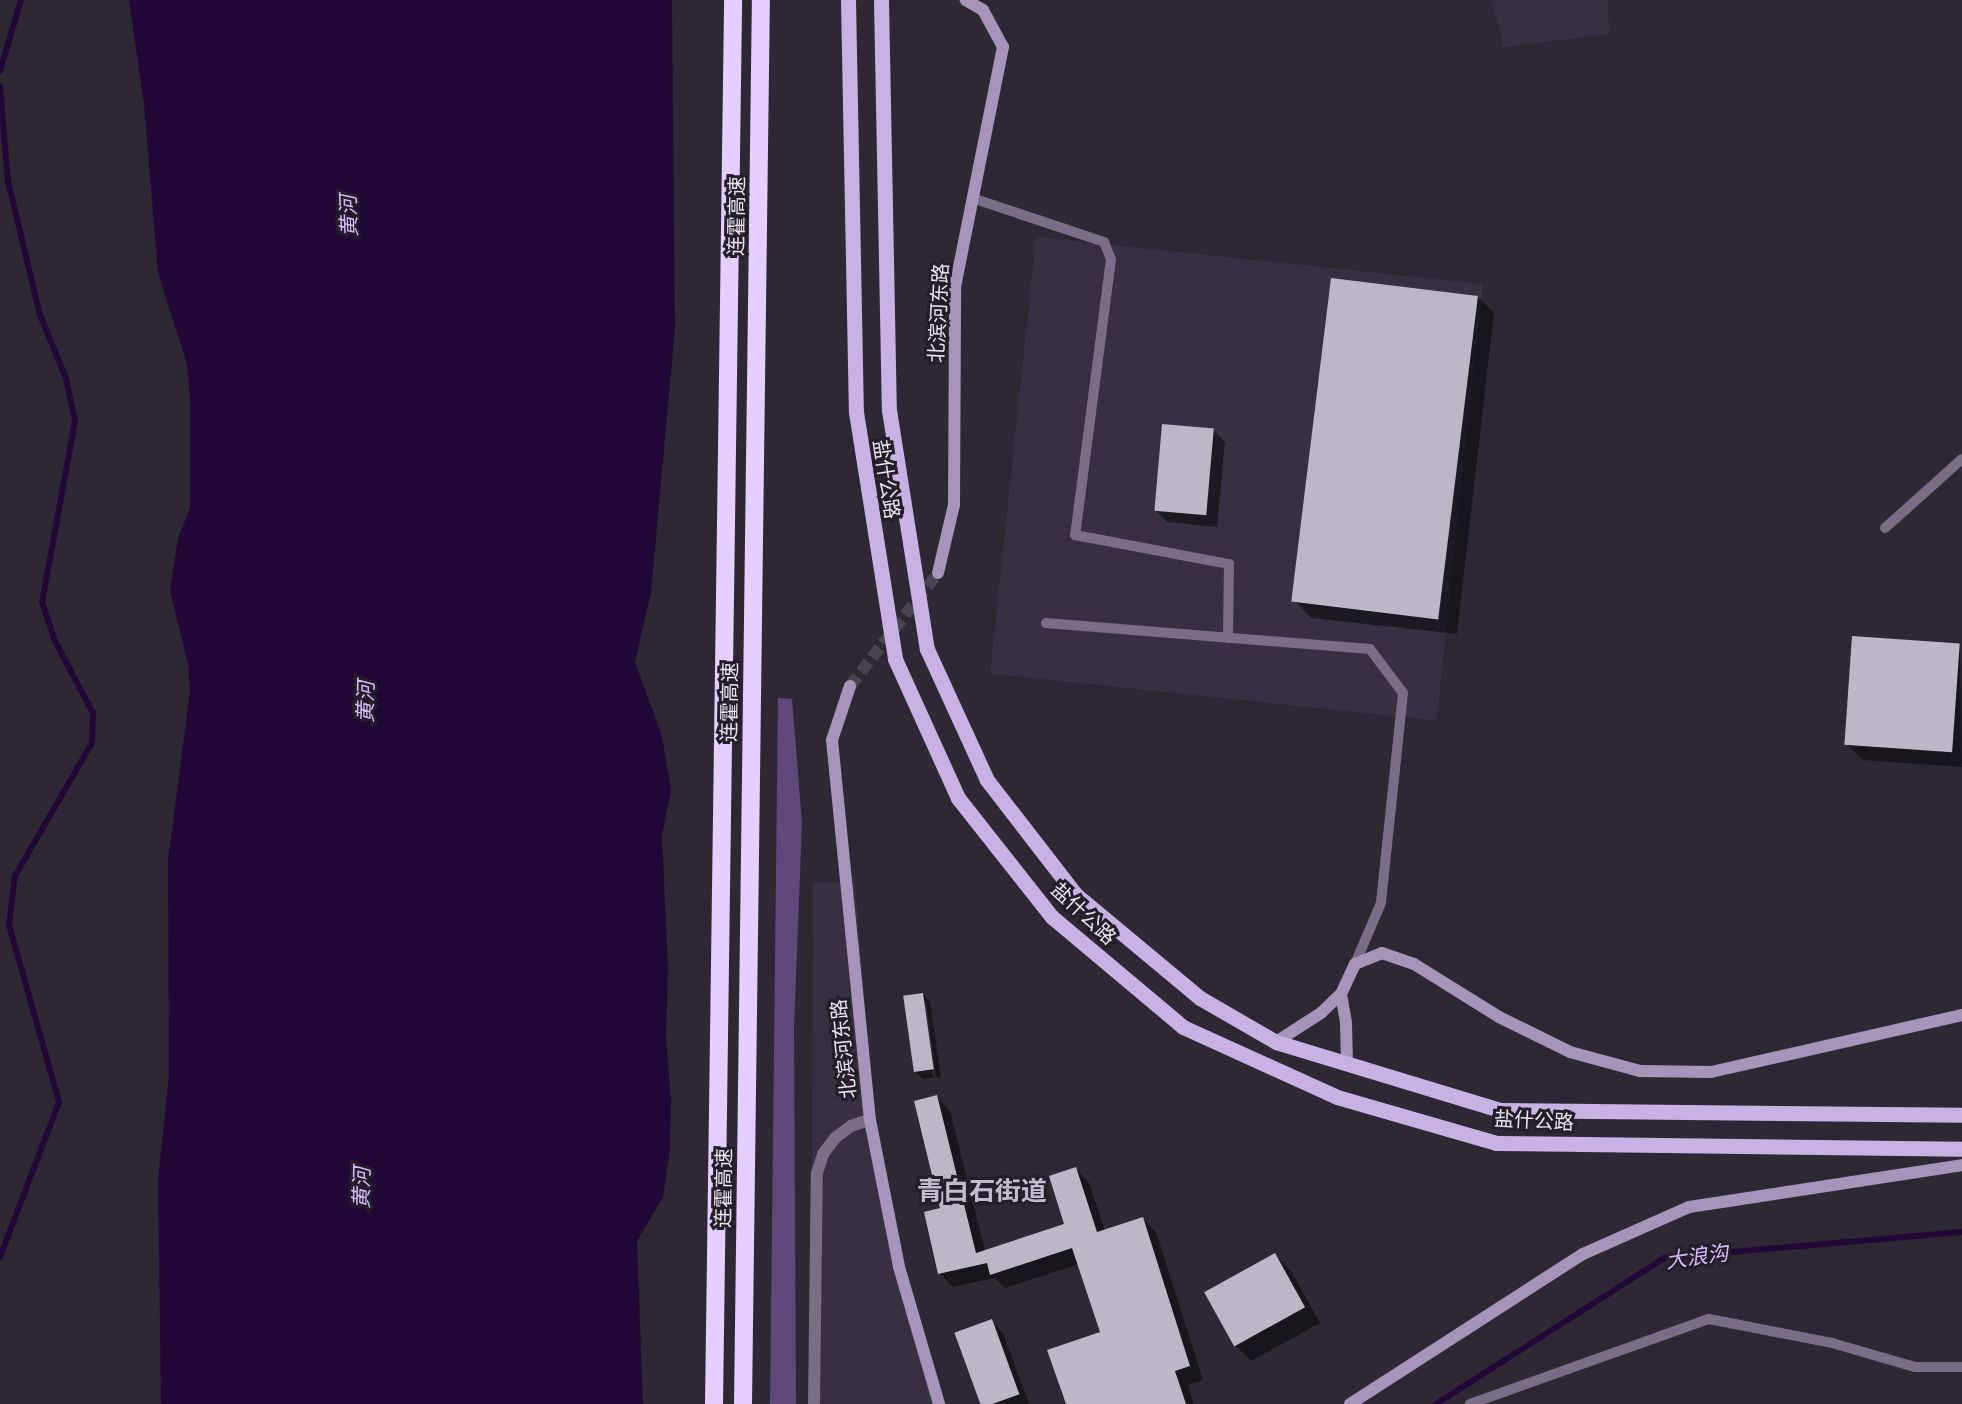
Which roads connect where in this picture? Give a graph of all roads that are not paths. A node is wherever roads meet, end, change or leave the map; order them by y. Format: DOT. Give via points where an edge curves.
graph roads {
  1 [pos="733,0"];
  2 [pos="761,0"];
  3 [pos="848,0"];
  4 [pos="881,0"];
  5 [pos="966,0"];
  6 [pos="972,198"];
  7 [pos="1962,459"];
  8 [pos="1885,528"];
  9 [pos="938,573"];
  10 [pos="1046,623"];
  11 [pos="1228,638"];
  12 [pos="850,686"];
  13 [pos="1355,964"];
  14 [pos="1341,994"];
  15 [pos="1962,1015"];
  16 [pos="1276,1042"];
  17 [pos="1347,1065"];
  18 [pos="1962,1116"];
  19 [pos="870,1120"];
  20 [pos="1962,1149"];
  21 [pos="1962,1165"];
  22 [pos="1962,1367"];
  23 [pos="714,1404"];
  24 [pos="743,1404"];
  25 [pos="814,1404"];
  26 [pos="939,1404"];
  27 [pos="1350,1404"];
  28 [pos="1470,1404"];
  1 -- 23 [label="highway, 连霍高速"];
  2 -- 24 [label="highway, 连霍高速"];
  3 -- 20 [label="main road, 盐什公路" via="856,412 895,659 958,798 1052,917 1183,1027 1337,1097 1496,1143"];
  4 -- 16 [label="main road, 盐什公路" via="889,410 927,650 987,780 1075,894 1200,998"];
  5 -- 6 [label="street, 北滨河东路" via="983,10 1003,47"];
  6 -- 9 [label="street, 北滨河东路" via="955,287 954,506"];
  6 -- 11 [label="lane" via="1104,242 1111,259 1075,535 1229,564"];
  7 -- 8 [label="lane"];
  10 -- 11 [label="lane"];
  11 -- 13 [label="lane" via="1370,649 1403,693 1381,903"];
  12 -- 19 [label="street, 北滨河东路" via="832,740"];
  13 -- 14 [label="street"];
  13 -- 15 [label="street" via="1382,953 1414,964 1499,1017 1570,1052 1640,1071 1711,1072"];
  14 -- 16 [label="street" via="1321,1013"];
  14 -- 17 [label="street"];
  16 -- 17 [label="main road, 盐什公路"];
  17 -- 18 [label="main road, 盐什公路" via="1500,1110"];
  19 -- 25 [label="street" via="851,1126 835,1138 823,1154 817,1173"];
  19 -- 26 [label="street, 北滨河东路" via="899,1267"];
  21 -- 27 [label="street" via="1689,1207 1582,1254"];
  22 -- 28 [label="lane" via="1915,1367 1832,1343 1709,1318"];
}
